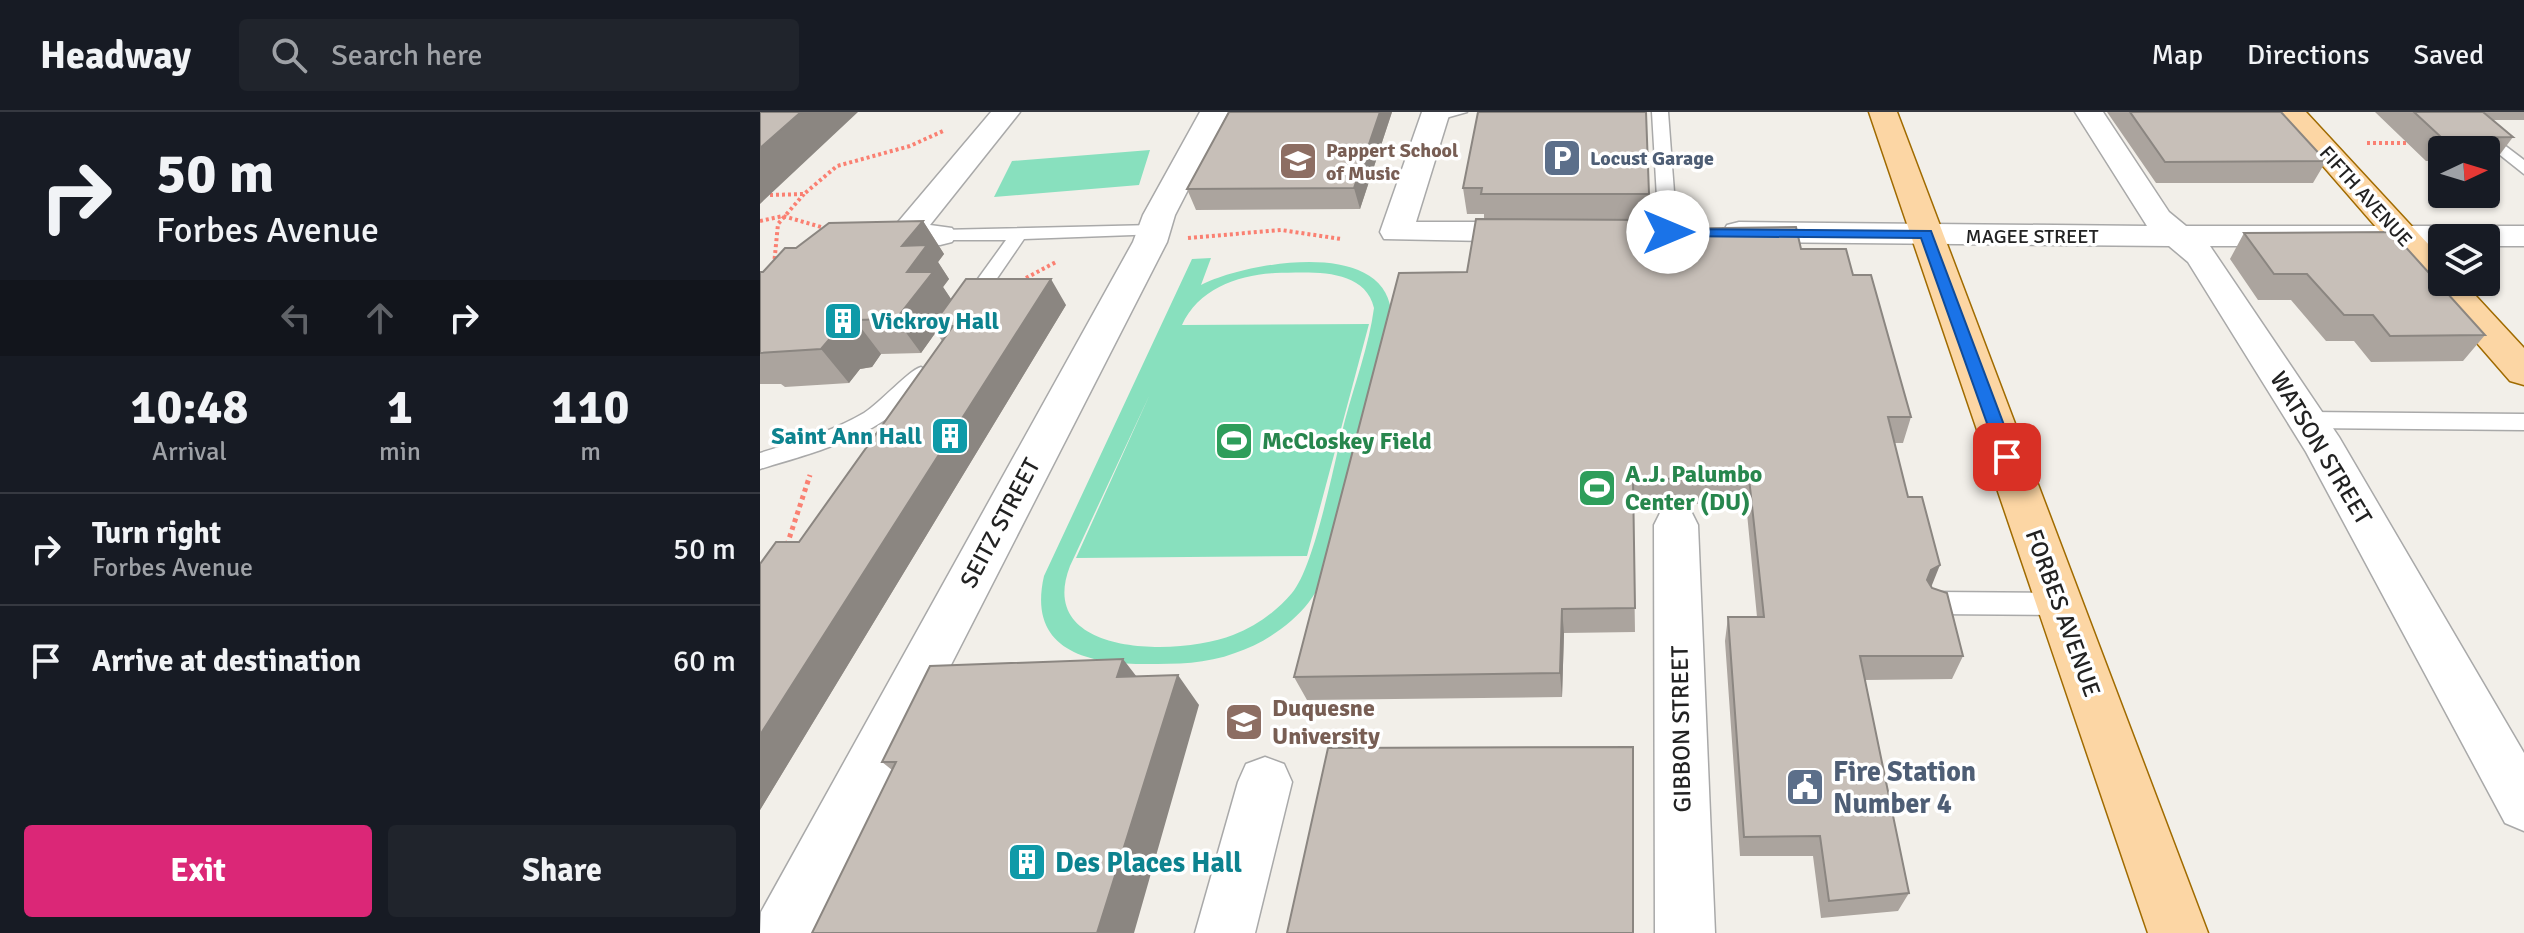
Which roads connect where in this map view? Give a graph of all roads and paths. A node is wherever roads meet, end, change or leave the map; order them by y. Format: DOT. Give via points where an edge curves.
graph roads {
  1 [pos="1006,112"];
  2 [pos="1214,112"];
  3 [pos="1660,112"];
  4 [pos="1883,112"];
  5 [pos="2089,112"];
  6 [pos="2290,112"];
  7 [pos="1443,113"];
  8 [pos="2275,113"];
  9 [pos="949,129"];
  10 [pos="2422,142"];
  11 [pos="2364,143"];
  12 [pos="2500,148"];
  13 [pos="2524,169"];
  14 [pos="804,194"];
  15 [pos="770,195"];
  16 [pos="783,216"];
  17 [pos="760,221"];
  18 [pos="1557,232"];
  19 [pos="1679,232"];
  20 [pos="839,233"];
  21 [pos="1019,234"];
  22 [pos="1167,234"];
  23 [pos="1927,234"];
  24 [pos="940,235"];
  25 [pos="2524,236"];
  26 [pos="2179,237"];
  27 [pos="2404,237"];
  28 [pos="1341,239"];
  29 [pos="1067,258"];
  30 [pos="787,262"];
  31 [pos="2428,264"];
  32 [pos="1019,282"];
  33 [pos="2456,296"];
  34 [pos="958,321"];
  35 [pos="931,359"];
  36 [pos="2524,372"];
  37 [pos="2307,420"];
  38 [pos="2524,422"];
  39 [pos="760,461"];
  40 [pos="813,466"];
  41 [pos="1676,525"];
  42 [pos="786,550"];
  43 [pos="1933,603"];
  44 [pos="2060,604"];
  45 [pos="1265,782"];
  46 [pos="2518,791"];
  47 [pos="782,933"];
  48 [pos="1225,933"];
  49 [pos="1685,933"];
  50 [pos="2178,933"];
  1 -- 24 [label="street" via="905,235"];
  2 -- 22 [label="street, SEITZ STREET" via="1159,215"];
  3 -- 19 [label="lane"];
  4 -- 23 [label="main road, FORBES AVENUE"];
  5 -- 26 [label="street, WATSON STREET" via="2157,218"];
  6 -- 8 [label="lane"];
  6 -- 27 [label="main road, FIFTH AVENUE"];
  7 -- 18 [label="street" via="1396,232"];
  9 -- 14 [label="path" via="837,166"];
  10 -- 11 [label="path"];
  12 -- 13 [label="lane"];
  14 -- 15 [label="path"];
  14 -- 16 [label="path"];
  16 -- 17 [label="path"];
  16 -- 20 [label="path"];
  16 -- 30 [label="path" via="774,270"];
  19 -- 23 [label="street, MAGEE STREET"];
  21 -- 22 [label="lane"];
  21 -- 24 [label="lane"];
  21 -- 34 [label="lane"];
  22 -- 28 [label="path" via="1217,238 1275,227"];
  22 -- 47 [label="street, SEITZ STREET"];
  23 -- 26 [label="street, MAGEE STREET"];
  23 -- 44 [label="main road, FORBES AVENUE"];
  25 -- 27 [label="street, MAGEE STREET"];
  26 -- 27 [label="street, MAGEE STREET"];
  26 -- 37 [label="street, WATSON STREET" via="2201,256"];
  27 -- 31 [label="main road, FIFTH AVENUE"];
  29 -- 32 [label="path"];
  33 -- 36 [label="main road, FIFTH AVENUE"];
  35 -- 39 [label="lane" via="905,396 878,416 847,433"];
  37 -- 38 [label="lane"];
  37 -- 46 [label="street, WATSON STREET"];
  40 -- 42 [label="path"];
  41 -- 49 [label="street, GIBBON STREET"];
  43 -- 44 [label="lane"];
  44 -- 50 [label="main road, FORBES AVENUE"];
  45 -- 48 [label="street"];
}
